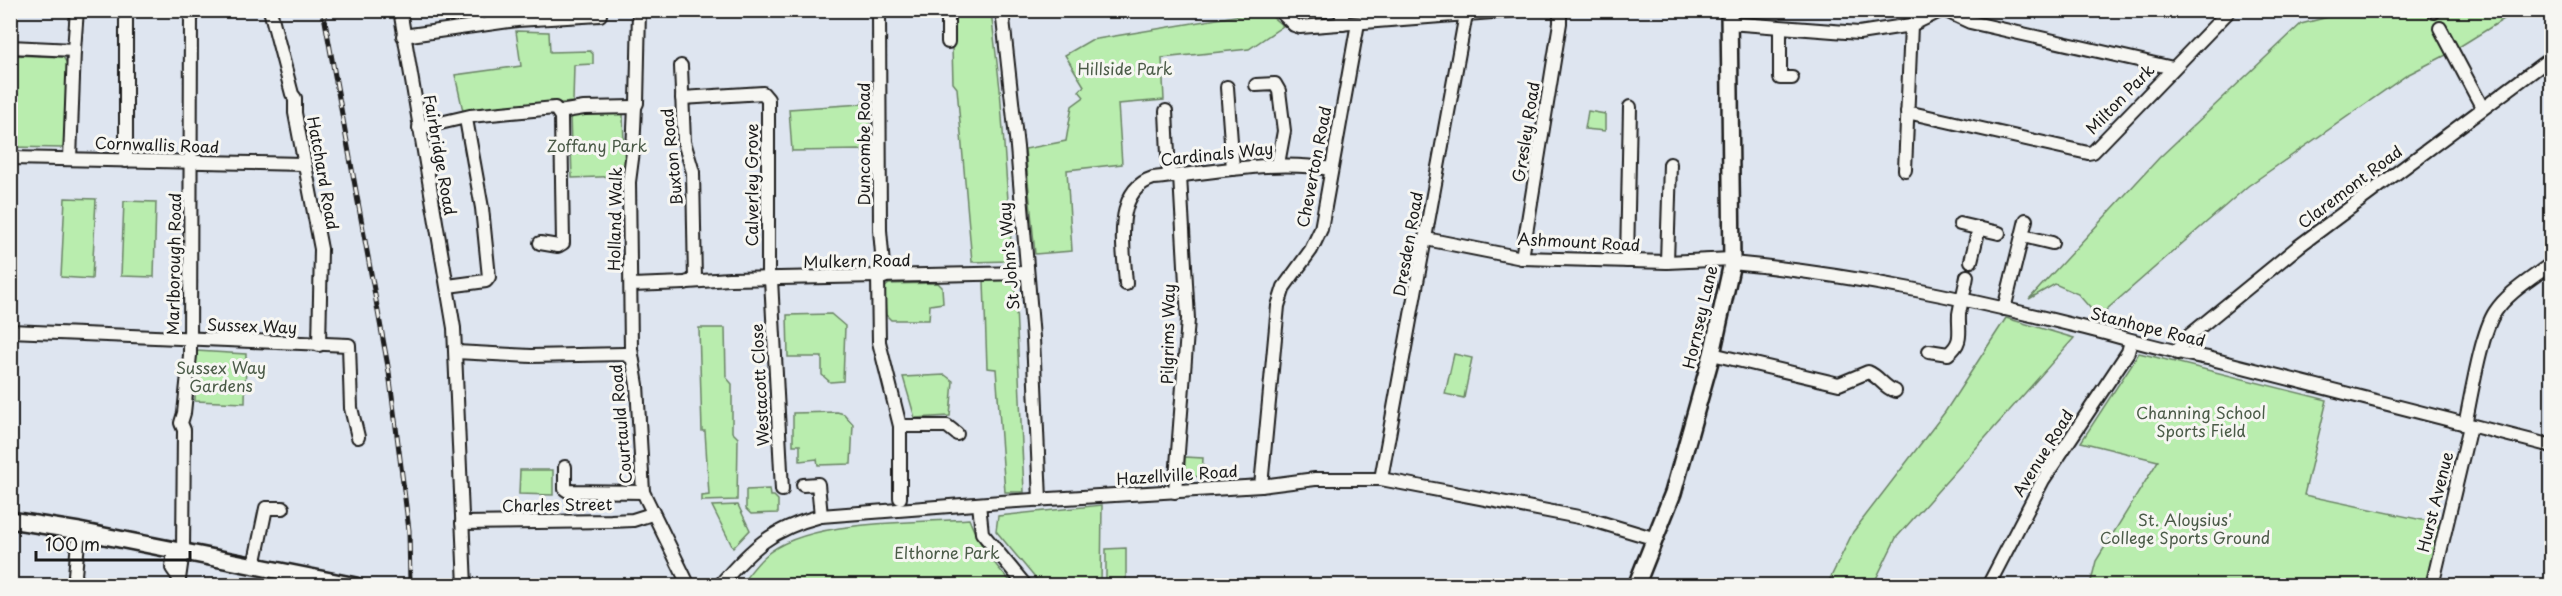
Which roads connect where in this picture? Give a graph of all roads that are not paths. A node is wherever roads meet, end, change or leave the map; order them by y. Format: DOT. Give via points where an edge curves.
graph roads {
  1 [pos="77,10"];
  2 [pos="126,10"];
  3 [pos="191,10"];
  4 [pos="270,10"];
  5 [pos="400,10"];
  6 [pos="475,10"];
  7 [pos="639,10"];
  8 [pos="879,10"];
  9 [pos="948,10"];
  10 [pos="1002,10"];
  11 [pos="1279,10"];
  12 [pos="1341,10"];
  13 [pos="1518,10"];
  14 [pos="1560,10"];
  15 [pos="1943,10"];
  16 [pos="2230,10"];
  17 [pos="1459,13"];
  18 [pos="600,15"];
  19 [pos="1729,17"];
  20 [pos="1358,23"];
  21 [pos="1343,24"];
  22 [pos="477,25"];
  23 [pos="1911,25"];
  24 [pos="1780,28"];
  25 [pos="2440,28"];
  26 [pos="403,36"];
  27 [pos="948,42"];
  28 [pos="10,47"];
  29 [pos="74,50"];
  30 [pos="2552,57"];
  31 [pos="681,66"];
  32 [pos="2173,68"];
  33 [pos="1792,78"];
  34 [pos="1256,85"];
  35 [pos="1227,87"];
  36 [pos="682,98"];
  37 [pos="635,107"];
  38 [pos="1630,107"];
  39 [pos="2482,107"];
  40 [pos="1166,111"];
  41 [pos="559,112"];
  42 [pos="1907,112"];
  43 [pos="466,119"];
  44 [pos="418,128"];
  45 [pos="10,158"];
  46 [pos="70,159"];
  47 [pos="126,161"];
  48 [pos="192,163"];
  49 [pos="303,164"];
  50 [pos="1278,164"];
  51 [pos="1670,164"];
  52 [pos="1233,169"];
  53 [pos="1331,170"];
  54 [pos="1905,170"];
  55 [pos="1174,176"];
  56 [pos="2026,220"];
  57 [pos="1960,224"];
  58 [pos="1979,228"];
  59 [pos="1999,233"];
  60 [pos="2023,236"];
  61 [pos="1426,239"];
  62 [pos="540,243"];
  63 [pos="2052,243"];
  64 [pos="1522,258"];
  65 [pos="1627,261"];
  66 [pos="1732,261"];
  67 [pos="1971,261"];
  68 [pos="1667,262"];
  69 [pos="2552,263"];
  70 [pos="1027,273"];
  71 [pos="1967,276"];
  72 [pos="881,277"];
  73 [pos="770,279"];
  74 [pos="689,282"];
  75 [pos="1126,284"];
  76 [pos="631,285"];
  77 [pos="448,286"];
  78 [pos="1962,301"];
  79 [pos="2004,309"];
  80 [pos="10,331"];
  81 [pos="190,339"];
  82 [pos="2131,341"];
  83 [pos="319,345"];
  84 [pos="1929,351"];
  85 [pos="456,352"];
  86 [pos="2176,353"];
  87 [pos="1712,354"];
  88 [pos="632,358"];
  89 [pos="1895,391"];
  90 [pos="2467,425"];
  91 [pos="900,426"];
  92 [pos="957,435"];
  93 [pos="358,436"];
  94 [pos="2552,446"];
  95 [pos="564,467"];
  96 [pos="1381,479"];
  97 [pos="803,485"];
  98 [pos="1261,486"];
  99 [pos="782,490"];
  100 [pos="644,492"];
  101 [pos="1175,492"];
  102 [pos="900,498"];
  103 [pos="1040,500"];
  104 [pos="979,504"];
  105 [pos="284,508"];
  106 [pos="652,514"];
  107 [pos="821,516"];
  108 [pos="10,520"];
  109 [pos="462,523"];
  110 [pos="79,531"];
  111 [pos="1656,539"];
  112 [pos="178,550"];
  113 [pos="254,566"];
  114 [pos="179,582"];
  115 [pos="74,585"];
  116 [pos="356,585"];
  117 [pos="465,585"];
  118 [pos="689,585"];
  119 [pos="719,585"];
  120 [pos="1026,585"];
  121 [pos="1636,585"];
  122 [pos="1988,585"];
  123 [pos="2432,585"];
  1 -- 29 [label="street"];
  2 -- 47 [label="street"];
  3 -- 48 [label="street, Marlborough Road"];
  4 -- 49 [label="street, Hatchard Road" via="295,98"];
  5 -- 26 [label="street, Fairbridge Road"];
  6 -- 22 [label="street"];
  7 -- 37 [label="street, Holland Walk"];
  8 -- 72 [label="street, Duncombe Road"];
  9 -- 27 [label="street"];
  10 -- 70 [label="street, St John's Way"];
  11 -- 21 [label="street" via="1300,27"];
  12 -- 21 [label="street"];
  13 -- 17 [label="street"];
  14 -- 64 [label="street, Gresley Road"];
  15 -- 23 [label="street"];
  15 -- 32 [label="street" via="1970,22"];
  16 -- 32 [label="street, Milton Park"];
  17 -- 20 [label="street"];
  17 -- 61 [label="street, Dresden Road"];
  18 -- 22 [label="street"];
  19 -- 24 [label="street"];
  19 -- 66 [label="main road, Hornsey Lane"];
  20 -- 21 [label="street"];
  20 -- 53 [label="street, Cheverton Road"];
  22 -- 26 [label="street"];
  23 -- 24 [label="street" via="1859,33"];
  23 -- 42 [label="street"];
  24 -- 33 [label="street" via="1780,78"];
  25 -- 39 [label="street"];
  26 -- 44 [label="street, Fairbridge Road"];
  28 -- 29 [label="street"];
  29 -- 46 [label="street"];
  30 -- 39 [label="street, Claremont Road"];
  31 -- 36 [label="street, Buxton Road"];
  32 -- 42 [label="street, Milton Park" via="2088,153"];
  34 -- 50 [label="street" via="1275,84 1279,91 1284,131"];
  35 -- 52 [label="street"];
  36 -- 73 [label="street, Calverley Grove" via="763,93 768,99"];
  36 -- 74 [label="street, Buxton Road" via="684,142 693,171"];
  37 -- 41 [label="street"];
  37 -- 76 [label="street, Holland Walk" via="629,182"];
  38 -- 65 [label="street"];
  39 -- 86 [label="street, Claremont Road" via="2299,246 2184,340"];
  40 -- 55 [label="street, Pilgrims Way"];
  41 -- 43 [label="street" via="555,108 515,110"];
  41 -- 62 [label="street" via="563,243"];
  42 -- 54 [label="street"];
  43 -- 44 [label="street"];
  43 -- 77 [label="street" via="482,208 489,277 486,281"];
  44 -- 77 [label="street, Fairbridge Road"];
  45 -- 46 [label="street, Cornwallis Road"];
  46 -- 47 [label="street, Cornwallis Road"];
  47 -- 48 [label="street, Cornwallis Road"];
  48 -- 49 [label="street, Cornwallis Road"];
  48 -- 81 [label="street, Marlborough Road"];
  49 -- 83 [label="street, Hatchard Road" via="321,249"];
  50 -- 52 [label="street, Cardinals Way"];
  50 -- 53 [label="street, Cardinals Way"];
  51 -- 68 [label="street"];
  52 -- 55 [label="street, Cardinals Way"];
  53 -- 98 [label="street, Cheverton Road" via="1321,229 1284,287 1278,306"];
  55 -- 75 [label="street, Cardinals Way" via="1143,181 1128,199 1123,233"];
  55 -- 101 [label="street, Pilgrims Way" via="1188,319"];
  56 -- 60 [label="street"];
  57 -- 58 [label="street"];
  58 -- 59 [label="street"];
  58 -- 67 [label="street"];
  60 -- 63 [label="street"];
  60 -- 79 [label="street"];
  61 -- 64 [label="street, Ashmount Road"];
  61 -- 96 [label="street, Dresden Road"];
  64 -- 65 [label="street, Ashmount Road"];
  65 -- 68 [label="street, Ashmount Road"];
  66 -- 68 [label="street, Ashmount Road"];
  66 -- 78 [label="street, Stanhope Road" via="1874,282"];
  66 -- 87 [label="main road, Hornsey Lane"];
  69 -- 90 [label="street, Hurst Avenue" via="2495,312 2487,329"];
  70 -- 72 [label="street, Mulkern Road"];
  70 -- 103 [label="street, St John's Way"];
  71 -- 78 [label="street"];
  72 -- 73 [label="street, Mulkern Road"];
  72 -- 91 [label="street, Duncombe Road" via="879,342"];
  73 -- 74 [label="street, Mulkern Road"];
  73 -- 99 [label="street, Westacott Close"];
  74 -- 76 [label="street, Mulkern Road"];
  76 -- 88 [label="street, Courtauld Road"];
  77 -- 85 [label="street, Fairbridge Road"];
  78 -- 79 [label="street, Stanhope Road"];
  78 -- 84 [label="street" via="1961,336 1955,348 1948,354"];
  79 -- 82 [label="street, Stanhope Road"];
  80 -- 81 [label="street, Sussex Way"];
  81 -- 83 [label="street, Sussex Way"];
  81 -- 112 [label="street, Marlborough Road" via="181,423 184,430"];
  82 -- 86 [label="street, Stanhope Road"];
  82 -- 122 [label="street, Avenue Road" via="2128,352 2043,480"];
  83 -- 93 [label="street, Sussex Way" via="349,345 351,408"];
  85 -- 88 [label="street" via="531,356 624,354"];
  85 -- 109 [label="street, Fairbridge Road"];
  86 -- 90 [label="street, Stanhope Road"];
  87 -- 89 [label="street" via="1839,384 1868,372"];
  87 -- 111 [label="main road, Hornsey Lane"];
  88 -- 100 [label="street, Courtauld Road"];
  90 -- 94 [label="street, Stanhope Road"];
  90 -- 123 [label="street, Hurst Avenue"];
  91 -- 92 [label="street" via="947,426"];
  91 -- 102 [label="street, Duncombe Road"];
  95 -- 100 [label="street" via="568,491"];
  96 -- 98 [label="street, Hazellville Road"];
  96 -- 111 [label="street, Hazellville Road" via="1589,519"];
  97 -- 107 [label="street" via="818,484"];
  98 -- 101 [label="street, Hazellville Road"];
  100 -- 106 [label="street, Courtauld Road"];
  101 -- 103 [label="street, Hazellville Road"];
  103 -- 104 [label="street, Hazellville Road"];
  104 -- 107 [label="street, Hazellville Road"];
  104 -- 120 [label="street" via="982,533"];
  105 -- 113 [label="street" via="266,508"];
  106 -- 109 [label="street, Charles Street" via="610,521"];
  106 -- 118 [label="street, Courtauld Road"];
  107 -- 119 [label="street, Hazellville Road" via="793,524 761,542"];
  108 -- 110 [label="main road"];
  109 -- 117 [label="street, Fairbridge Road"];
  110 -- 112 [label="main road"];
  110 -- 115 [label="street"];
  111 -- 121 [label="main road, Hornsey Lane"];
  112 -- 113 [label="main road"];
  112 -- 114 [label="street, Marlborough Road" via="182,571"];
  113 -- 116 [label="main road"];
}
